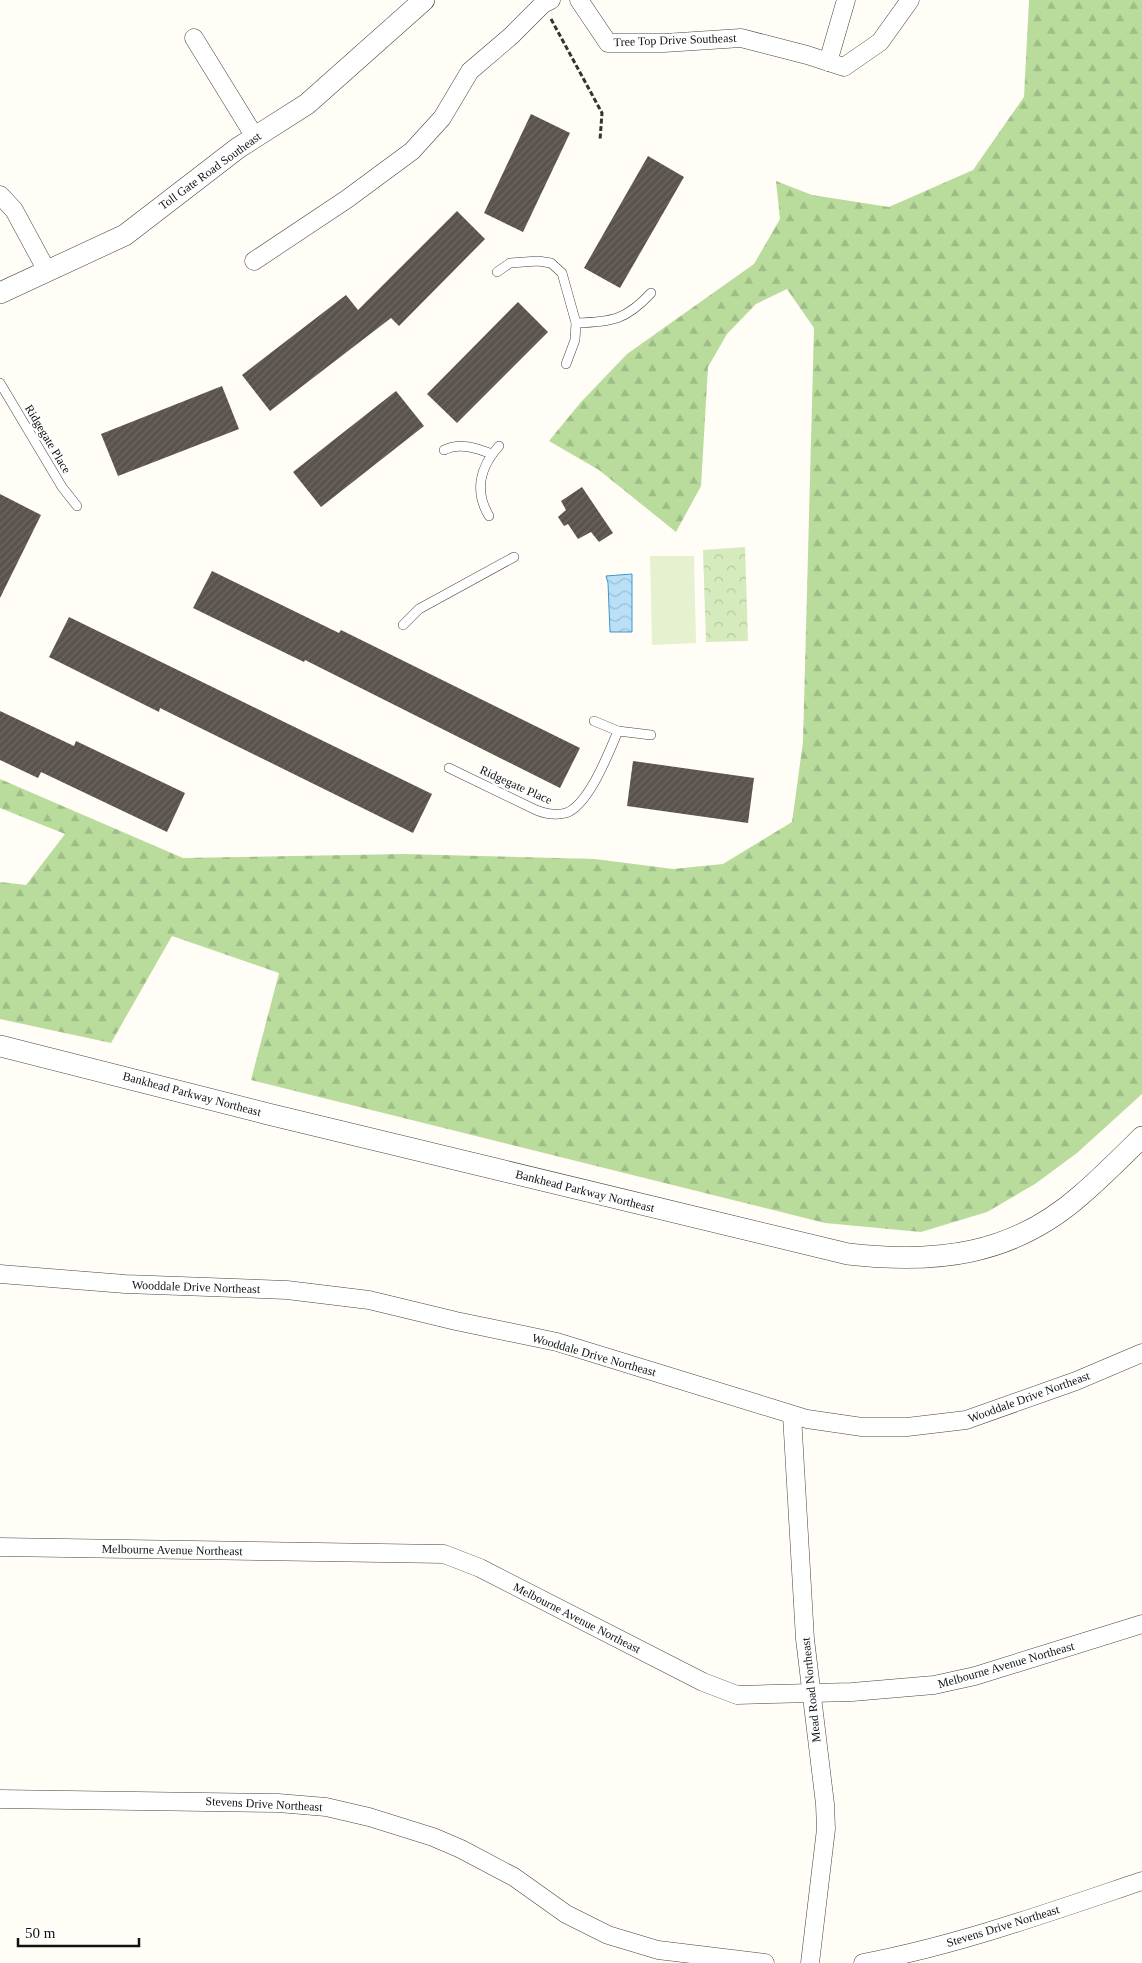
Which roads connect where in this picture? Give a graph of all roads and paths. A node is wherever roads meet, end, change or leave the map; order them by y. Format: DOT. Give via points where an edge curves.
graph roads {
  1 [pos="424,0"];
  2 [pos="579,0"];
  3 [pos="846,0"];
  4 [pos="910,0"];
  5 [pos="545,1"];
  6 [pos="194,38"];
  7 [pos="828,62"];
  8 [pos="255,137"];
  9 [pos="600,140"];
  10 [pos="0,195"];
  11 [pos="254,261"];
  12 [pos="47,271"];
  13 [pos="496,272"];
  14 [pos="0,293"];
  15 [pos="651,293"];
  16 [pos="576,323"];
  17 [pos="566,364"];
  18 [pos="0,383"];
  19 [pos="499,446"];
  20 [pos="444,450"];
  21 [pos="492,454"];
  22 [pos="77,506"];
  23 [pos="489,516"];
  24 [pos="514,557"];
  25 [pos="403,625"];
  26 [pos="594,721"];
  27 [pos="618,731"];
  28 [pos="651,735"];
  29 [pos="449,768"];
  30 [pos="0,1046"];
  31 [pos="1142,1137"];
  32 [pos="0,1274"];
  33 [pos="1142,1353"];
  34 [pos="792,1415"];
  35 [pos="0,1547"];
  36 [pos="1142,1624"];
  37 [pos="811,1693"];
  38 [pos="0,1799"];
  39 [pos="1142,1881"];
  40 [pos="764,1963"];
  41 [pos="810,1963"];
  42 [pos="863,1963"];
  1 -- 8 [label="street, Toll Gate Road Southeast" via="307,104"];
  2 -- 7 [label="street, Tree Top Drive Southeast" via="608,43 741,38"];
  3 -- 7 [label="street"];
  4 -- 7 [label="street, Tree Top Drive Southeast" via="880,42 844,67"];
  5 -- 9 [label="path" via="602,113"];
  5 -- 11 [label="street" via="470,71 442,118 412,151"];
  6 -- 8 [label="street"];
  8 -- 12 [label="street, Toll Gate Road Southeast" via="125,235"];
  10 -- 12 [label="street" via="14,210"];
  12 -- 14 [label="street, Toll Gate Road Southeast"];
  13 -- 16 [label="lane" via="510,263 552,263 562,273"];
  15 -- 16 [label="lane" via="636,310 618,319"];
  16 -- 17 [label="lane" via="575,340"];
  18 -- 22 [label="lane, Ridgegate Place" via="62,487"];
  19 -- 21 [label="lane"];
  20 -- 21 [label="lane" via="451,446 471,446"];
  21 -- 23 [label="lane" via="480,481 480,495"];
  24 -- 25 [label="lane" via="419,608"];
  26 -- 27 [label="lane"];
  27 -- 28 [label="lane"];
  27 -- 29 [label="lane, Ridgegate Place" via="595,780 582,800 568,812 550,815 536,810"];
  30 -- 31 [label="street, Bankhead Parkway Northeast" via="848,1254 892,1259 962,1255 1022,1235 1080,1196"];
  32 -- 34 [label="street, Wooddale Drive Northeast" via="125,1284 287,1290 369,1300 557,1342"];
  33 -- 34 [label="street, Wooddale Drive Northeast" via="1076,1381 966,1420 907,1427 862,1427"];
  34 -- 37 [label="street, Mead Road Northeast" via="797,1534"];
  35 -- 37 [label="street, Melbourne Avenue Northeast" via="444,1554 480,1568 703,1682 738,1695"];
  36 -- 37 [label="street, Melbourne Avenue Northeast" via="975,1676 934,1685"];
  37 -- 41 [label="street, Mead Road Northeast" via="826,1829"];
  38 -- 40 [label="street, Stevens Drive Northeast" via="259,1802 326,1807 369,1817 461,1849 514,1877 566,1914 608,1935 658,1950"];
  39 -- 42 [label="street, Stevens Drive Northeast" via="1008,1926"];
}
